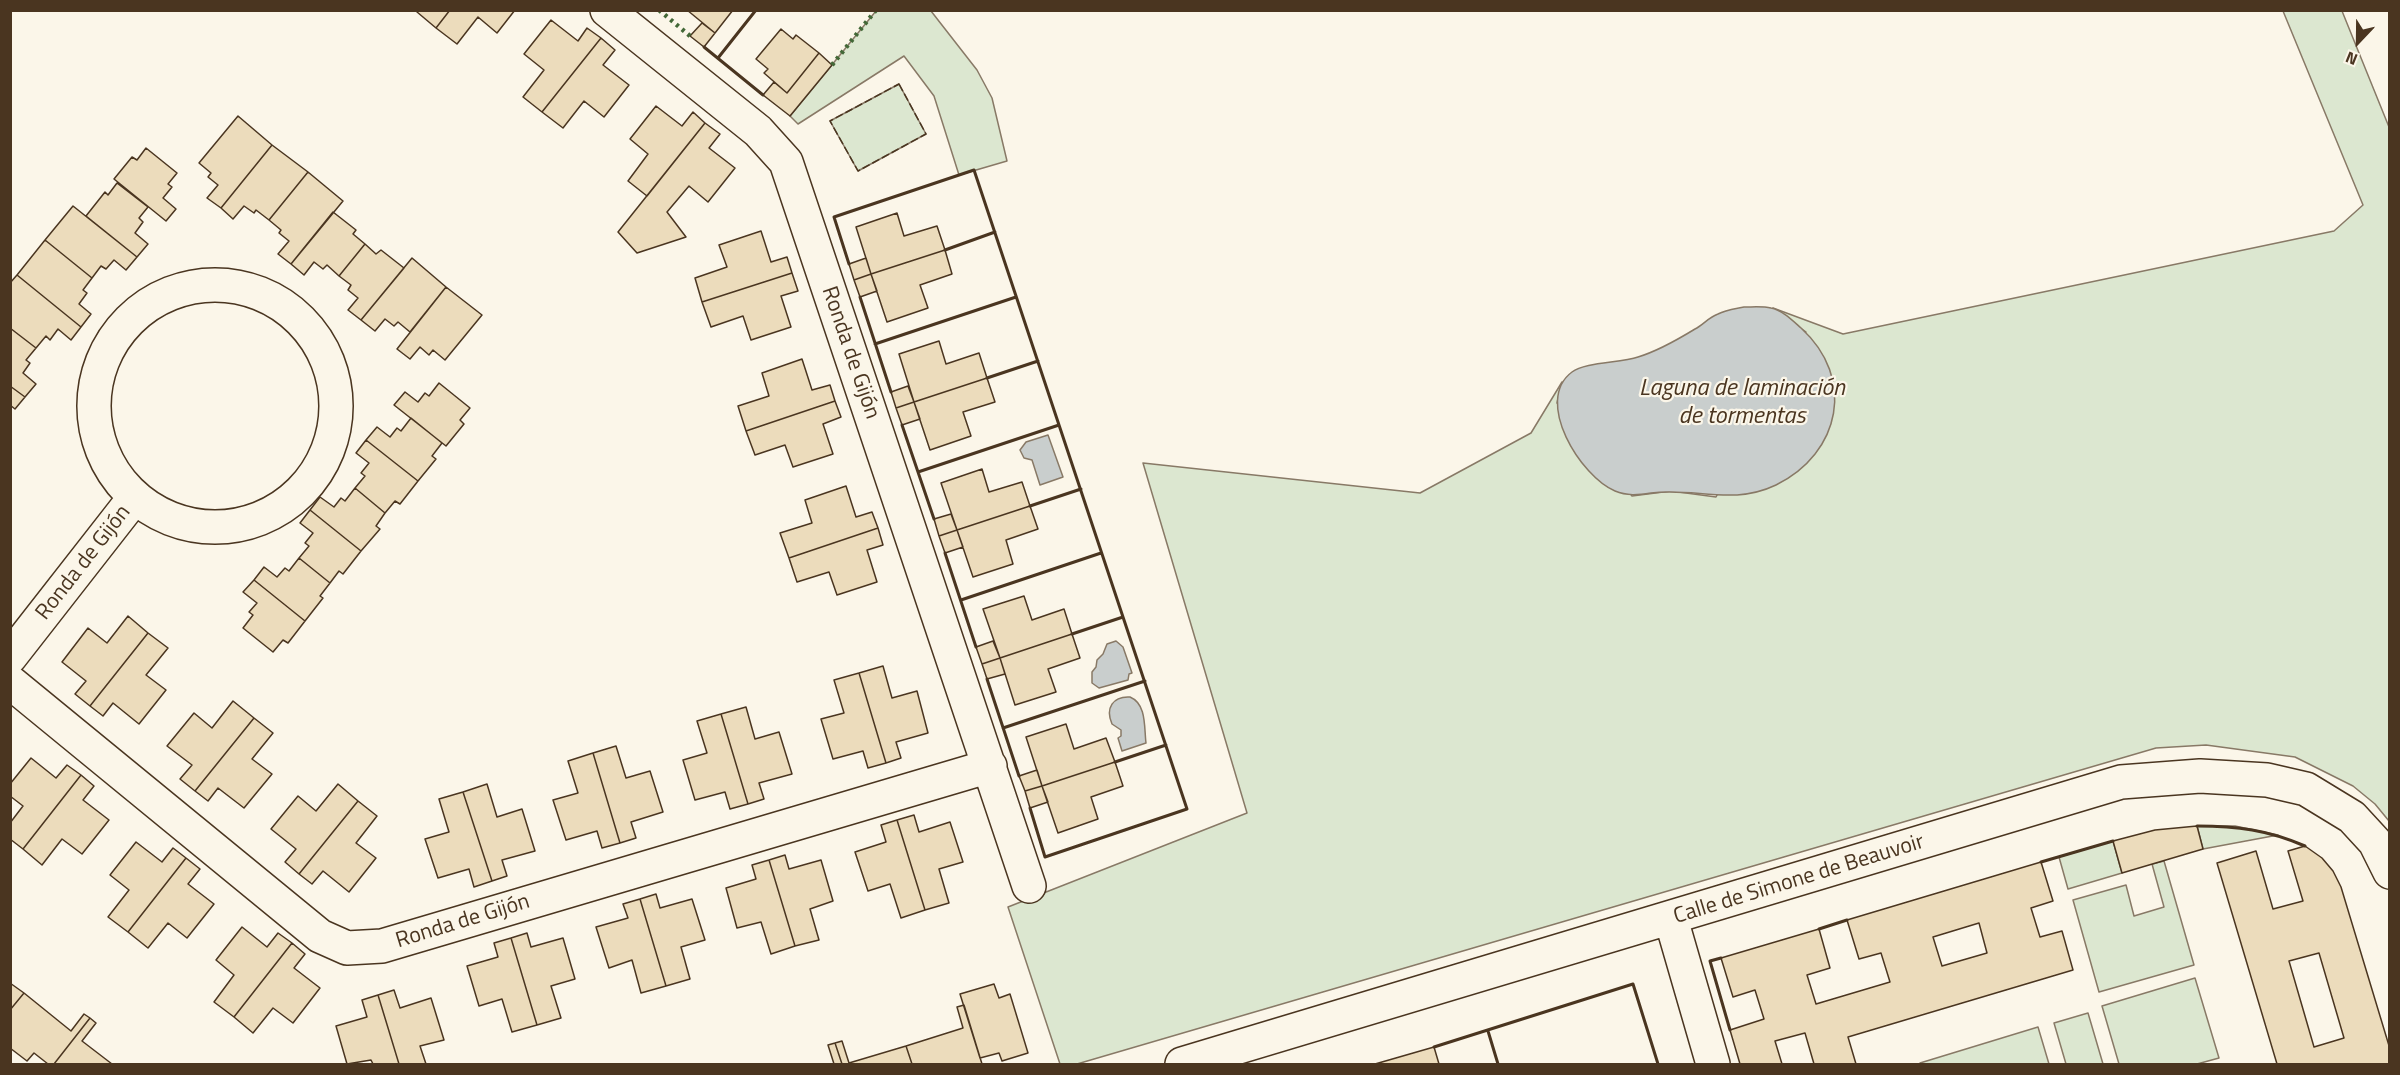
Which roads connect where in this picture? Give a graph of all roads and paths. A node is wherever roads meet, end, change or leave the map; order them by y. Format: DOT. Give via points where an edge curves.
graph roads {
  1 [pos="607,10"];
  2 [pos="135,497"];
  3 [pos="10,657"];
  4 [pos="10,682"];
  5 [pos="990,766"];
  6 [pos="2390,872"];
  7 [pos="1029,885"];
  8 [pos="1671,919"];
  9 [pos="1182,1065"];
  10 [pos="1713,1065"];
  1 -- 5 [label="street, Ronda de Gijón" via="758,131 786,162"];
  2 -- 2 [label="street, Ronda de Gijón" via="169,518 208,526 248,523 284,506 313,479 331,444 337,405 330,365 311,330 281,303 244,288 204,284 165,295 131,318 107,349 95,388 96,428 110,466"];
  2 -- 3 [label="street, Ronda de Gijón"];
  4 -- 5 [label="street, Ronda de Gijón" via="320,936 347,948 382,946"];
  5 -- 7 [label="street, Ronda de Gijón"];
  6 -- 8 [label="street, Calle de Simone de Beauvoir" via="2375,842 2352,817 2306,789 2266,780 2200,776 2121,782"];
  8 -- 9 [label="street, Calle de Simone de Beauvoir"];
  8 -- 10 [label="street"];
}
